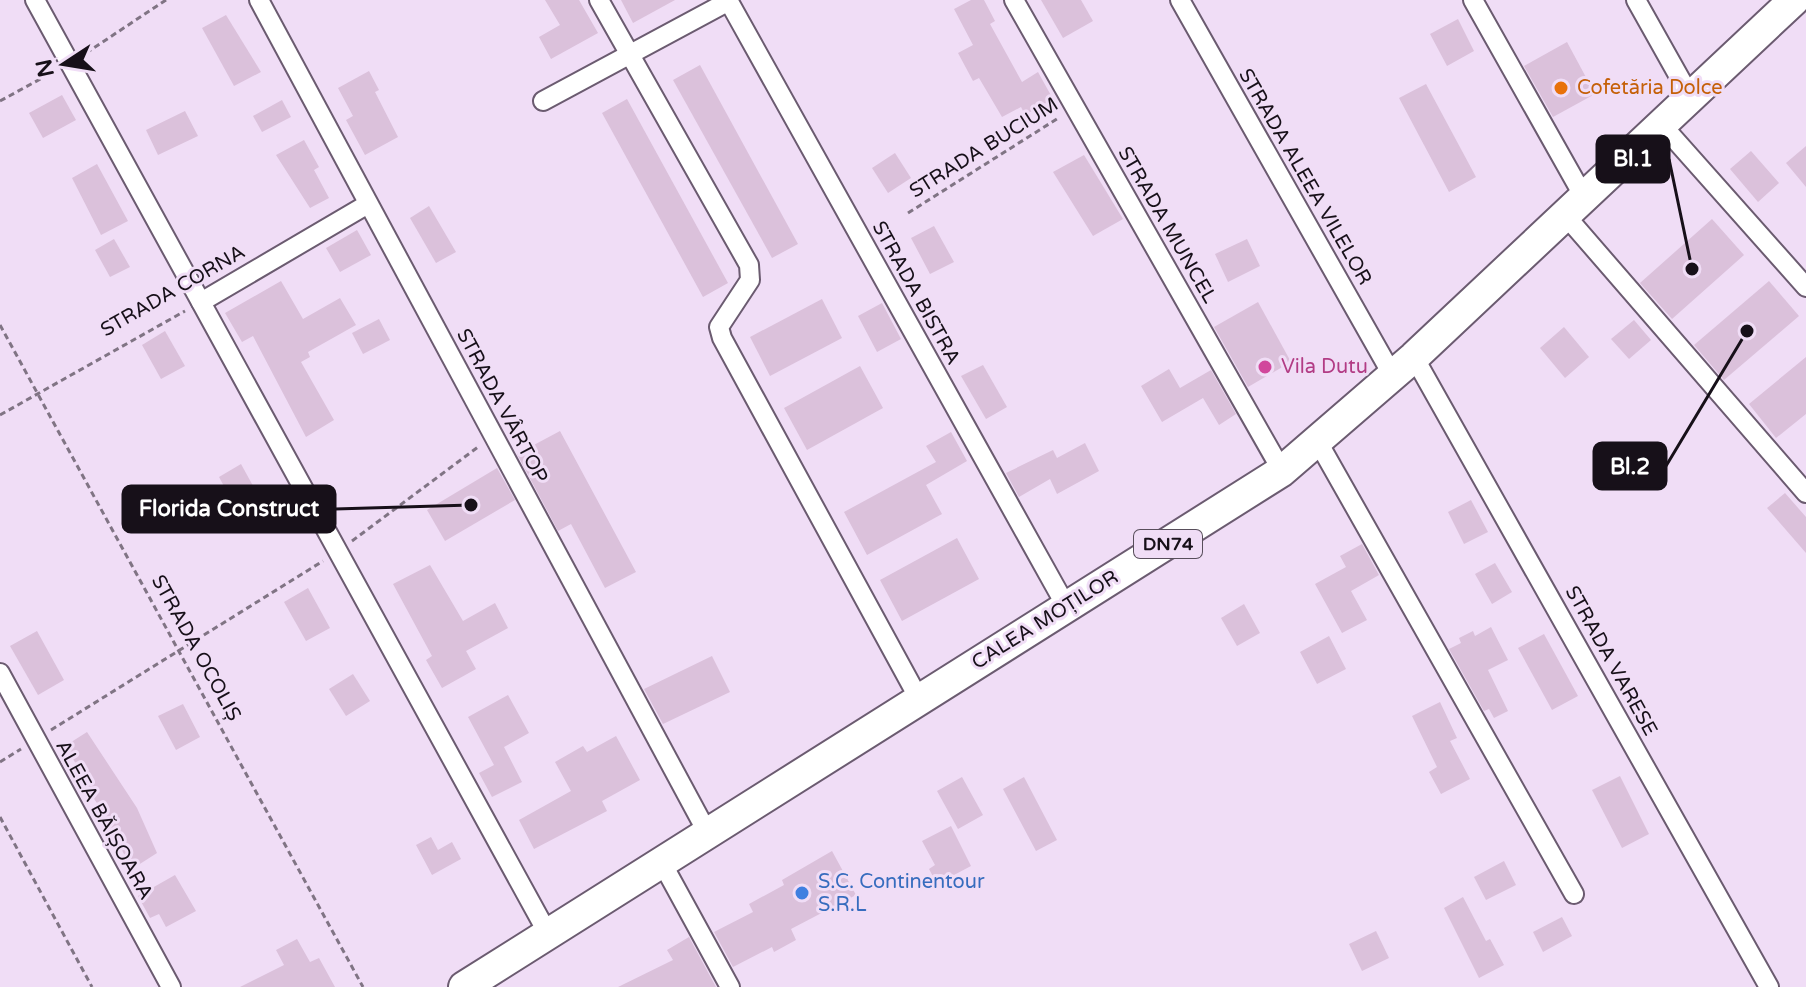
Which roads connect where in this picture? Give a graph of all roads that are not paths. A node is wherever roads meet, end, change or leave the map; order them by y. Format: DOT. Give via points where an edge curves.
graph roads {
  1 [pos="35,0"];
  2 [pos="259,0"];
  3 [pos="599,0"];
  4 [pos="1014,0"];
  5 [pos="1180,0"];
  6 [pos="1473,0"];
  7 [pos="1636,0"];
  8 [pos="1794,0"];
  9 [pos="729,1"];
  10 [pos="629,55"];
  11 [pos="1691,98"];
  12 [pos="543,101"];
  13 [pos="1662,125"];
  14 [pos="368,204"];
  15 [pos="1574,206"];
  16 [pos="1806,287"];
  17 [pos="201,302"];
  18 [pos="1404,366"];
  19 [pos="1318,442"];
  20 [pos="1282,471"];
  21 [pos="1806,493"];
  22 [pos="1066,606"];
  23 [pos="0,673"];
  24 [pos="919,699"];
  25 [pos="707,832"];
  26 [pos="661,861"];
  27 [pos="1574,894"];
  28 [pos="547,932"];
  29 [pos="171,987"];
  30 [pos="464,987"];
  31 [pos="730,987"];
  32 [pos="1769,987"];
  1 -- 17 [label="street"];
  2 -- 14 [label="street, STRADA VÂRTOP"];
  3 -- 10 [label="street"];
  4 -- 20 [label="street, STRADA MUNCEL"];
  5 -- 18 [label="street, STRADA ALEEA VILELOR"];
  6 -- 15 [label="street"];
  7 -- 11 [label="street"];
  8 -- 11 [label="main road, CALEA MOȚILOR / DN74"];
  9 -- 10 [label="street"];
  9 -- 22 [label="street, STRADA BISTRA"];
  10 -- 12 [label="street"];
  10 -- 24 [label="street" via="749,265 750,280 719,327 722,338"];
  11 -- 13 [label="main road, CALEA MOȚILOR / DN74"];
  13 -- 15 [label="main road, CALEA MOȚILOR / DN74"];
  13 -- 16 [label="street"];
  14 -- 17 [label="street, STRADA CORNA"];
  14 -- 25 [label="street, STRADA VÂRTOP"];
  15 -- 18 [label="main road, CALEA MOȚILOR / DN74"];
  15 -- 21 [label="street"];
  17 -- 28 [label="street"];
  18 -- 19 [label="main road, CALEA MOȚILOR / DN74"];
  18 -- 32 [label="street, STRADA VARESE"];
  19 -- 20 [label="main road, CALEA MOȚILOR / DN74"];
  19 -- 27 [label="street"];
  20 -- 22 [label="main road, CALEA MOȚILOR / DN74"];
  22 -- 24 [label="main road, CALEA MOȚILOR / DN74"];
  23 -- 29 [label="street, ALEEA BĂIȘOARA"];
  24 -- 25 [label="main road, CALEA MOȚILOR / DN74"];
  25 -- 26 [label="main road, CALEA MOȚILOR / DN74"];
  26 -- 28 [label="main road, CALEA MOȚILOR / DN74"];
  26 -- 31 [label="street"];
  28 -- 30 [label="main road, CALEA MOȚILOR / DN74"];
}
